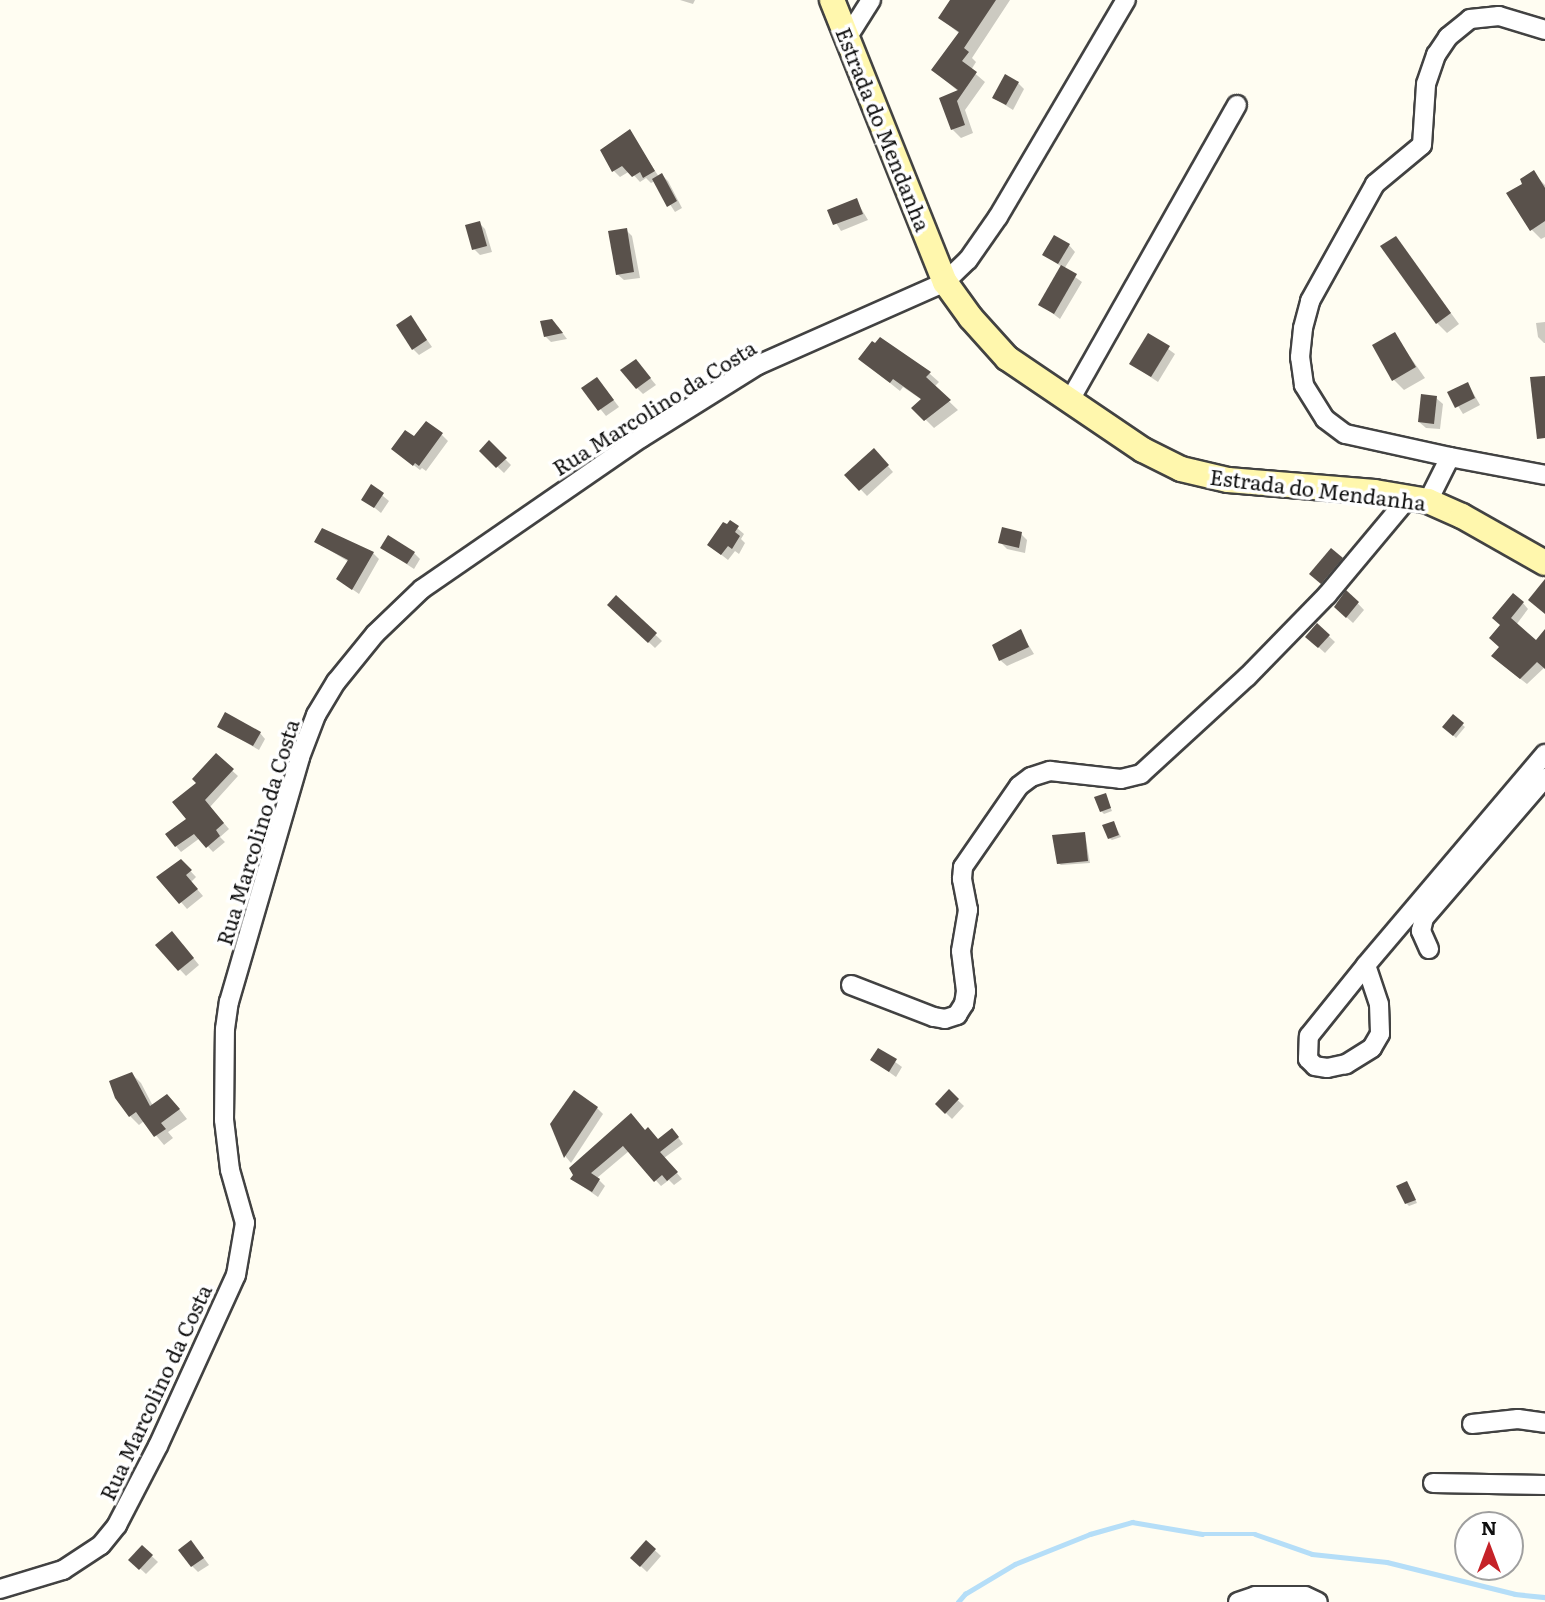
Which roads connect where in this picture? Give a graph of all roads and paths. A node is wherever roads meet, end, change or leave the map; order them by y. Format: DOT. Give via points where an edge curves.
graph roads {
  1 [pos="832,0"];
  2 [pos="871,0"];
  3 [pos="1126,0"];
  4 [pos="1545,30"];
  5 [pos="847,38"];
  6 [pos="1237,105"];
  7 [pos="945,282"];
  8 [pos="1070,400"];
  9 [pos="1450,457"];
  10 [pos="1545,475"];
  11 [pos="1418,499"];
  12 [pos="1545,564"];
  13 [pos="1545,754"];
  14 [pos="1545,778"];
  15 [pos="1429,949"];
  16 [pos="1366,965"];
  17 [pos="850,985"];
  18 [pos="1545,1423"];
  19 [pos="1472,1424"];
  20 [pos="1433,1483"];
  21 [pos="1545,1485"];
  22 [pos="0,1589"];
  23 [pos="1238,1602"];
  24 [pos="1318,1602"];
  1 -- 5 [label="main road, Estrada do Mendanha"];
  2 -- 5 [label="street"];
  3 -- 7 [label="street" via="998,217 968,260"];
  4 -- 9 [label="street" via="1499,16 1470,19 1448,37 1426,84 1422,145 1375,184 1310,301 1303,328 1300,357 1304,385 1325,419 1345,434"];
  5 -- 7 [label="main road, Estrada do Mendanha"];
  6 -- 8 [label="street"];
  7 -- 8 [label="main road, Estrada do Mendanha" via="1007,358"];
  7 -- 22 [label="street, Rua Marcolino da Costa" via="758,365 640,438 422,589 375,634 336,682 316,715 300,757 225,1029 223,1120 230,1170 245,1223 236,1275 117,1525 101,1545 63,1570"];
  8 -- 11 [label="main road, Estrada do Mendanha" via="1143,450 1181,469 1228,480"];
  9 -- 10 [label="street"];
  9 -- 11 [label="street"];
  11 -- 12 [label="main road, Estrada do Mendanha" via="1462,516"];
  11 -- 17 [label="street" via="1248,677 1140,774 1121,779 1050,771 1019,786 963,867 968,910 961,951 966,991 957,1015 934,1017"];
  13 -- 16 [label="street"];
  14 -- 15 [label="street" via="1424,918 1421,931"];
  16 -- 16 [label="street" via="1309,1036 1308,1059 1315,1066 1346,1064 1371,1048 1380,1034 1379,1003"];
  18 -- 19 [label="street" via="1518,1419"];
  20 -- 21 [label="street"];
  23 -- 24 [label="street" via="1255,1596 1305,1596"];
}
